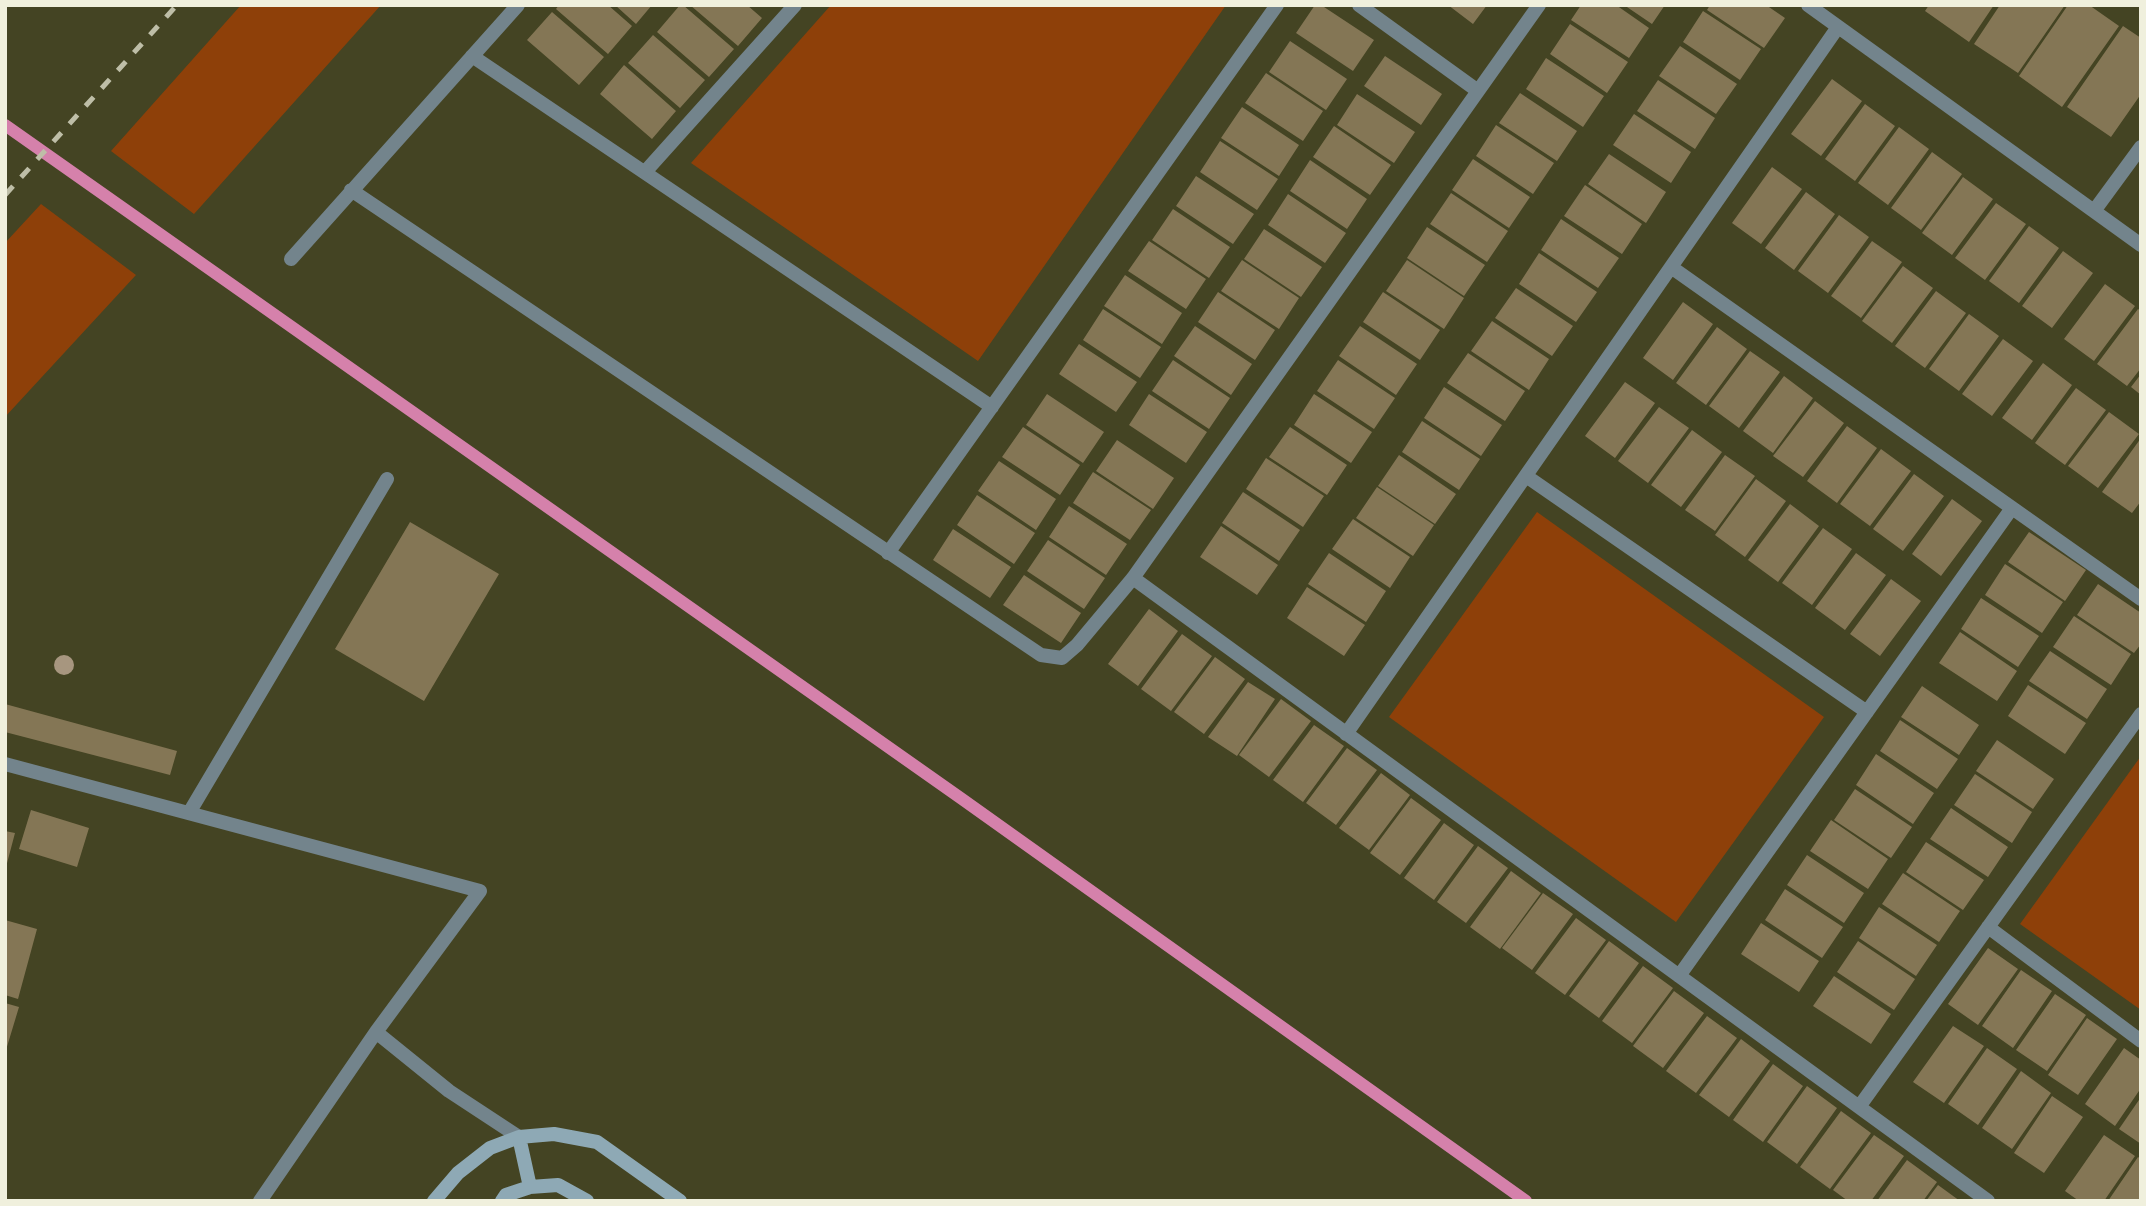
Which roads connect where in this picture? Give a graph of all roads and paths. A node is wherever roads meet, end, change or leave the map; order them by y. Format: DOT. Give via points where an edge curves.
graph roads {
  1 [pos="518,5"];
  2 [pos="795,5"];
  3 [pos="1277,5"];
  4 [pos="1359,5"];
  5 [pos="1539,5"];
  6 [pos="1808,5"];
  7 [pos="1838,27"];
  8 [pos="472,56"];
  9 [pos="1478,91"];
  10 [pos="2141,146"];
  11 [pos="645,172"];
  12 [pos="351,190"];
  13 [pos="2094,211"];
  14 [pos="2141,245"];
  15 [pos="291,259"];
  16 [pos="1671,267"];
  17 [pos="992,407"];
  18 [pos="1526,476"];
  19 [pos="387,479"];
  20 [pos="2012,508"];
  21 [pos="888,553"];
  22 [pos="1133,579"];
  23 [pos="2141,599"];
  24 [pos="1867,712"];
  25 [pos="2141,714"];
  26 [pos="1346,734"];
  27 [pos="5,764"];
  28 [pos="189,813"];
  29 [pos="1987,927"];
  30 [pos="1679,976"];
  31 [pos="376,1032"];
  32 [pos="2141,1041"];
  33 [pos="1859,1107"];
  34 [pos="519,1137"];
  35 [pos="530,1187"];
  36 [pos="260,1201"];
  37 [pos="434,1201"];
  38 [pos="502,1201"];
  39 [pos="587,1201"];
  40 [pos="680,1201"];
  41 [pos="1988,1201"];
  1 -- 8 [label="street"];
  2 -- 11 [label="street"];
  3 -- 17 [label="street"];
  4 -- 9 [label="street"];
  5 -- 9 [label="street"];
  6 -- 7 [label="street"];
  7 -- 13 [label="street"];
  7 -- 16 [label="street"];
  8 -- 11 [label="street"];
  8 -- 12 [label="street"];
  9 -- 22 [label="street"];
  10 -- 13 [label="street"];
  11 -- 17 [label="street"];
  12 -- 15 [label="street"];
  12 -- 21 [label="street"];
  13 -- 14 [label="street"];
  16 -- 18 [label="street"];
  16 -- 20 [label="street"];
  17 -- 21 [label="street"];
  18 -- 24 [label="street"];
  18 -- 26 [label="street"];
  19 -- 28 [label="street"];
  20 -- 23 [label="street"];
  20 -- 24 [label="street"];
  21 -- 22 [label="street" via="1041,655 1062,658"];
  22 -- 26 [label="street"];
  24 -- 30 [label="street"];
  25 -- 29 [label="street"];
  26 -- 30 [label="street"];
  27 -- 28 [label="street"];
  28 -- 31 [label="street" via="480,891"];
  29 -- 32 [label="street"];
  29 -- 33 [label="street"];
  30 -- 33 [label="street"];
  31 -- 34 [label="street" via="449,1091"];
  31 -- 36 [label="street"];
  33 -- 41 [label="street"];
  34 -- 35 [label="street"];
  34 -- 37 [label="street" via="490,1148 458,1173"];
  34 -- 40 [label="street" via="554,1134 597,1142"];
  35 -- 38 [label="street" via="506,1195"];
  35 -- 39 [label="street" via="558,1185"];
}
